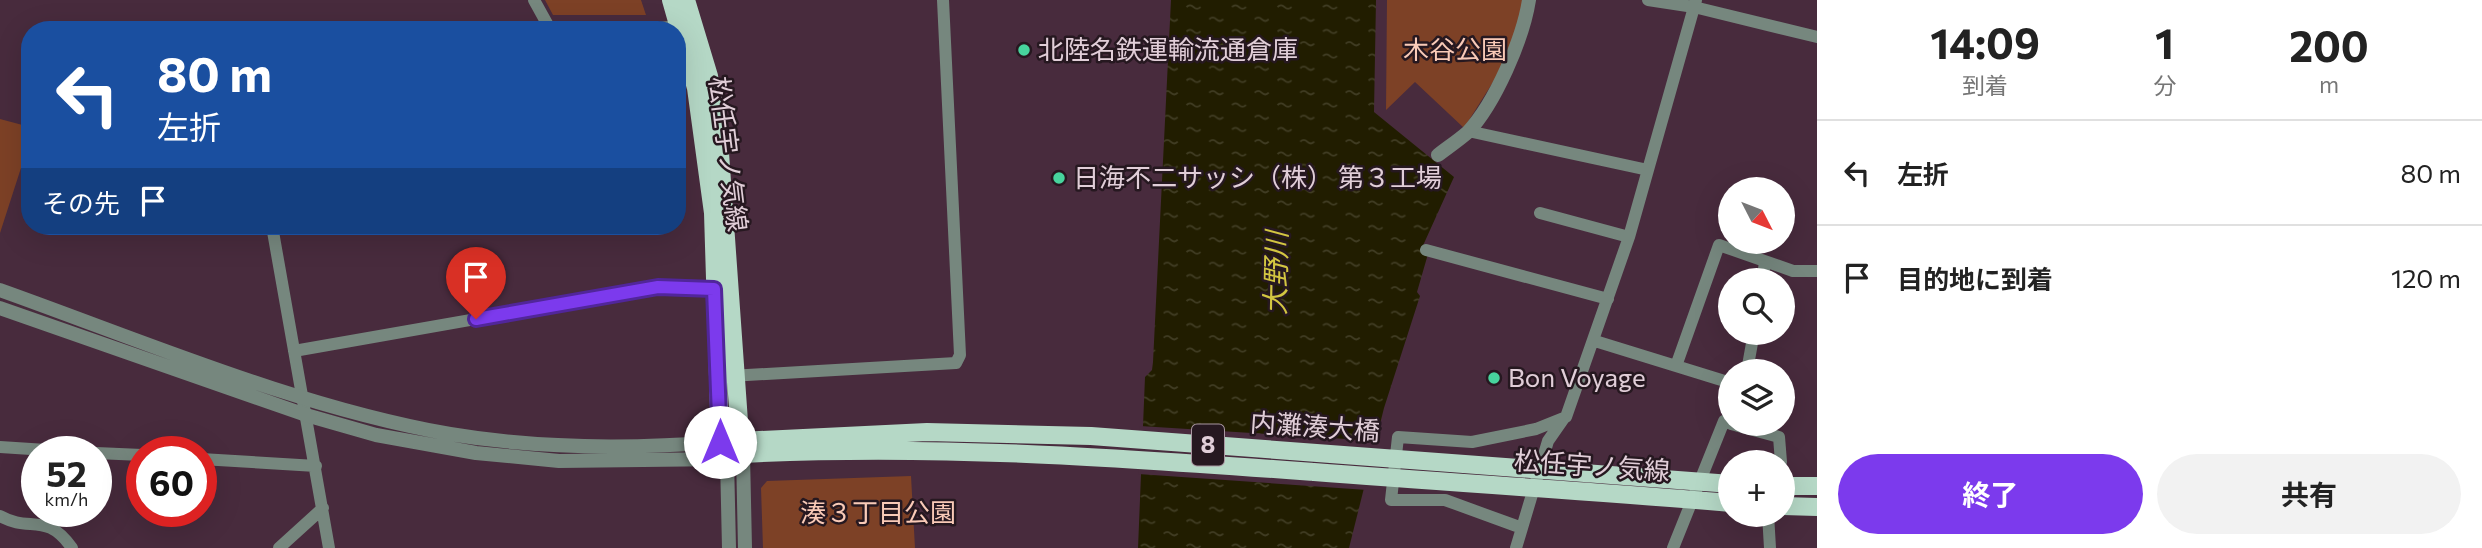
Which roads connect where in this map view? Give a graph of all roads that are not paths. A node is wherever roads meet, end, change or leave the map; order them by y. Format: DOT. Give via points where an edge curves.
graph roads {
  1 [pos="534,0"];
  2 [pos="671,0"];
  3 [pos="686,0"];
  4 [pos="943,0"];
  5 [pos="1529,0"];
  6 [pos="1648,0"];
  7 [pos="1695,4"];
  8 [pos="546,21"];
  9 [pos="684,21"];
  10 [pos="686,25"];
  11 [pos="1817,37"];
  12 [pos="1468,131"];
  13 [pos="1438,155"];
  14 [pos="1648,170"];
  15 [pos="1540,213"];
  16 [pos="274,235"];
  17 [pos="1629,237"];
  18 [pos="1426,250"];
  19 [pos="1765,263"];
  20 [pos="1764,268"];
  21 [pos="1817,271"];
  22 [pos="721,289"];
  23 [pos="0,290"];
  24 [pos="1608,299"];
  25 [pos="0,308"];
  26 [pos="1595,341"];
  27 [pos="294,351"];
  28 [pos="1676,366"];
  29 [pos="728,376"];
  30 [pos="1718,379"];
  31 [pos="302,397"];
  32 [pos="306,415"];
  33 [pos="1566,417"];
  34 [pos="1536,429"];
  35 [pos="1718,435"];
  36 [pos="1548,441"];
  37 [pos="0,447"];
  38 [pos="21,448"];
  39 [pos="732,449"];
  40 [pos="217,460"];
  41 [pos="1450,463"];
  42 [pos="316,466"];
  43 [pos="1541,468"];
  44 [pos="1699,480"];
  45 [pos="1448,482"];
  46 [pos="1718,482"];
  47 [pos="1795,486"];
  48 [pos="1817,486"];
  49 [pos="1535,487"];
  50 [pos="1691,499"];
  51 [pos="1718,502"];
  52 [pos="1795,506"];
  53 [pos="1817,507"];
  54 [pos="323,508"];
  55 [pos="0,516"];
  56 [pos="1768,527"];
  57 [pos="1522,528"];
  58 [pos="72,548"];
  59 [pos="279,548"];
  60 [pos="329,548"];
  61 [pos="729,548"];
  62 [pos="745,548"];
  63 [pos="1516,548"];
  64 [pos="1672,548"];
  65 [pos="1769,548"];
  1 -- 8 [label="street"];
  2 -- 9 [label="main road, 松任宇ノ気線"];
  3 -- 10 [label="main road, 松任宇ノ気線"];
  4 -- 29 [label="street" via="960,355 956,363"];
  5 -- 12 [label="street" via="1517,50"];
  6 -- 7 [label="street"];
  7 -- 11 [label="street"];
  7 -- 14 [label="street"];
  10 -- 22 [label="main road, 松任宇ノ気線" via="709,76 719,139"];
  12 -- 13 [label="street"];
  12 -- 14 [label="street"];
  14 -- 17 [label="street"];
  15 -- 17 [label="street"];
  16 -- 27 [label="street"];
  17 -- 24 [label="street"];
  18 -- 24 [label="street"];
  19 -- 20 [label="street"];
  19 -- 21 [label="street" via="1793,271"];
  19 -- 28 [label="street" via="1719,245"];
  22 -- 27 [label="street" via="658,287"];
  22 -- 29 [label="main road, 松任宇ノ気線"];
  23 -- 31 [label="street"];
  24 -- 26 [label="street"];
  25 -- 32 [label="street"];
  26 -- 28 [label="street"];
  26 -- 33 [label="street"];
  27 -- 31 [label="street"];
  28 -- 30 [label="street"];
  29 -- 39 [label="main road, 松任宇ノ気線"];
  31 -- 32 [label="street"];
  31 -- 39 [label="street" via="451,434 514,442"];
  32 -- 39 [label="street" via="376,435 476,453 573,461"];
  32 -- 42 [label="street"];
  33 -- 34 [label="street"];
  33 -- 36 [label="street"];
  34 -- 36 [label="street"];
  34 -- 57 [label="street" via="1472,442 1398,437 1391,500 1445,500"];
  35 -- 44 [label="street"];
  36 -- 43 [label="street"];
  37 -- 38 [label="street"];
  39 -- 41 [label="main road, 内灘湊大橋 / 8" via="967,432 1091,436"];
  39 -- 45 [label="main road, 内灘湊大橋 / 8" via="1083,456"];
  39 -- 61 [label="street"];
  39 -- 62 [label="street"];
  40 -- 42 [label="street"];
  41 -- 43 [label="main road, 松任宇ノ気線 / 8"];
  42 -- 54 [label="street"];
  43 -- 44 [label="main road, 松任宇ノ気線 / 8"];
  43 -- 49 [label="street"];
  44 -- 46 [label="main road, 松任宇ノ気線 / 8"];
  44 -- 50 [label="street"];
  45 -- 49 [label="main road, 松任宇ノ気線 / 8"];
  47 -- 48 [label="main road"];
  49 -- 50 [label="main road, 松任宇ノ気線 / 8"];
  49 -- 57 [label="street"];
  50 -- 51 [label="main road, 松任宇ノ気線 / 8"];
  50 -- 64 [label="street"];
  52 -- 53 [label="main road"];
  54 -- 59 [label="street"];
  54 -- 60 [label="street"];
  55 -- 58 [label="street" via="13,523 40,522 55,529"];
  56 -- 65 [label="street"];
  57 -- 63 [label="street"];
}
